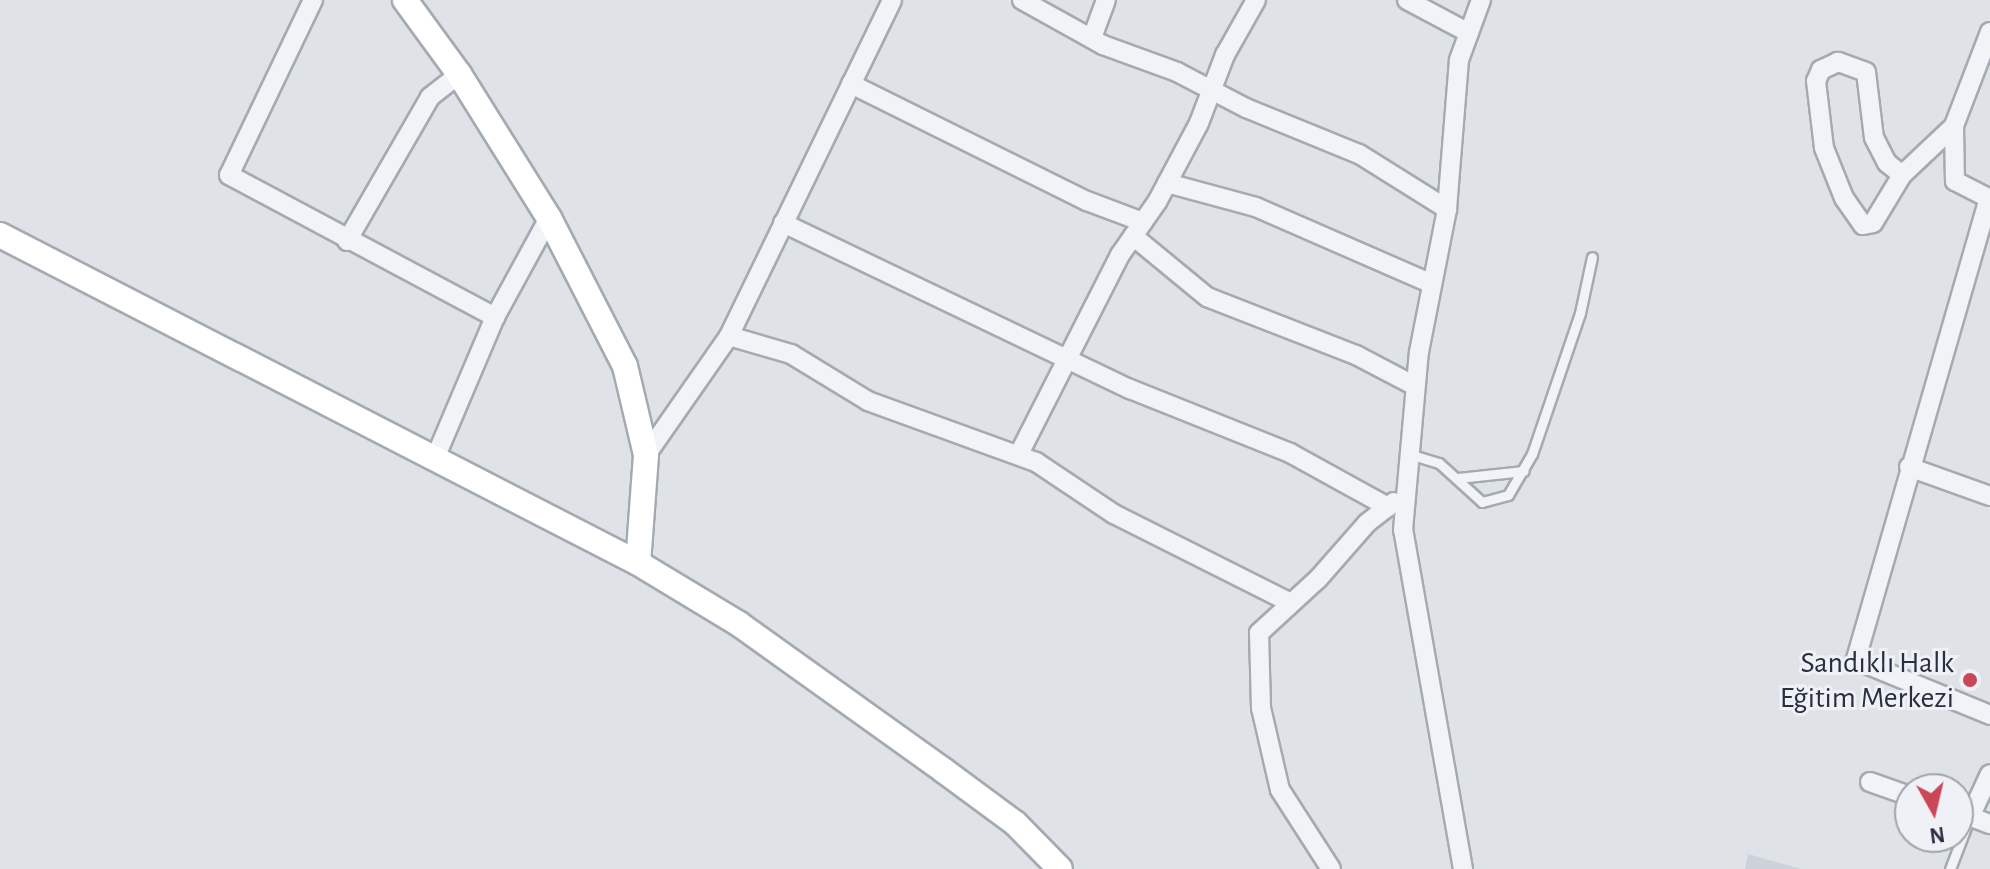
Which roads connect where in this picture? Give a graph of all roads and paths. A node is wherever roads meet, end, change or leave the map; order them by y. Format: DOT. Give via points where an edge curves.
graph roads {
  1 [pos="313,0"];
  2 [pos="405,0"];
  3 [pos="892,0"];
  4 [pos="1022,0"];
  5 [pos="1106,0"];
  6 [pos="1256,0"];
  7 [pos="1407,0"];
  8 [pos="1481,0"];
  9 [pos="1990,32"];
  10 [pos="1469,33"];
  11 [pos="1092,38"];
  12 [pos="459,74"];
  13 [pos="851,84"];
  14 [pos="1211,91"];
  15 [pos="1954,126"];
  16 [pos="1902,175"];
  17 [pos="1167,183"];
  18 [pos="1989,198"];
  19 [pos="1447,209"];
  20 [pos="549,218"];
  21 [pos="783,223"];
  22 [pos="1138,229"];
  23 [pos="0,235"];
  24 [pos="347,241"];
  25 [pos="1592,257"];
  26 [pos="1432,284"];
  27 [pos="495,317"];
  28 [pos="729,336"];
  29 [pos="1068,357"];
  30 [pos="1415,386"];
  31 [pos="1019,454"];
  32 [pos="1409,454"];
  33 [pos="646,455"];
  34 [pos="436,456"];
  35 [pos="1909,467"];
  36 [pos="1524,471"];
  37 [pos="1458,478"];
  38 [pos="1406,493"];
  39 [pos="1990,496"];
  40 [pos="1388,507"];
  41 [pos="638,563"];
  42 [pos="1291,603"];
  43 [pos="1990,715"];
  44 [pos="1990,774"];
  45 [pos="1870,782"];
  46 [pos="1894,790"];
  47 [pos="1974,799"];
  48 [pos="1060,869"];
  49 [pos="1331,869"];
  50 [pos="1463,869"];
  1 -- 24 [label="street" via="229,175"];
  2 -- 12 [label="main road"];
  3 -- 13 [label="street"];
  4 -- 11 [label="street"];
  5 -- 11 [label="street"];
  6 -- 14 [label="street"];
  7 -- 10 [label="street"];
  8 -- 10 [label="street"];
  9 -- 15 [label="street"];
  10 -- 19 [label="street" via="1459,60"];
  11 -- 14 [label="street"];
  12 -- 20 [label="main road"];
  12 -- 24 [label="street" via="430,97"];
  13 -- 21 [label="street"];
  13 -- 22 [label="street"];
  14 -- 17 [label="street"];
  14 -- 19 [label="street" via="1359,154"];
  15 -- 16 [label="street"];
  15 -- 18 [label="street" via="1955,181"];
  16 -- 16 [label="street" via="1873,223 1858,223 1824,148 1816,81 1826,66 1849,63 1866,72 1874,138 1887,163"];
  17 -- 22 [label="street"];
  17 -- 26 [label="street" via="1256,207"];
  18 -- 35 [label="street"];
  19 -- 26 [label="street"];
  20 -- 27 [label="street"];
  20 -- 33 [label="main road" via="625,366"];
  21 -- 28 [label="street"];
  21 -- 29 [label="street"];
  22 -- 29 [label="street"];
  22 -- 30 [label="street" via="1207,297 1313,336"];
  23 -- 34 [label="main road"];
  24 -- 27 [label="street"];
  25 -- 36 [label="lane" via="1580,313"];
  26 -- 30 [label="street"];
  27 -- 34 [label="street"];
  28 -- 31 [label="street" via="791,354 868,401"];
  28 -- 33 [label="street"];
  29 -- 31 [label="street"];
  29 -- 40 [label="street" via="1130,389 1290,453"];
  30 -- 32 [label="street"];
  31 -- 42 [label="street" via="1114,514"];
  32 -- 37 [label="lane" via="1439,463"];
  32 -- 38 [label="street"];
  33 -- 41 [label="main road"];
  34 -- 41 [label="main road"];
  35 -- 39 [label="street"];
  35 -- 43 [label="street" via="1856,660"];
  36 -- 37 [label="lane"];
  36 -- 37 [label="lane" via="1508,495 1495,502 1476,499"];
  38 -- 40 [label="street"];
  38 -- 50 [label="street" via="1403,530"];
  40 -- 42 [label="street"];
  41 -- 48 [label="main road" via="739,624 943,770 1015,823"];
  42 -- 49 [label="street" via="1259,633 1261,708 1280,790"];
  44 -- 47 [label="street"];
  45 -- 46 [label="street"];
}
